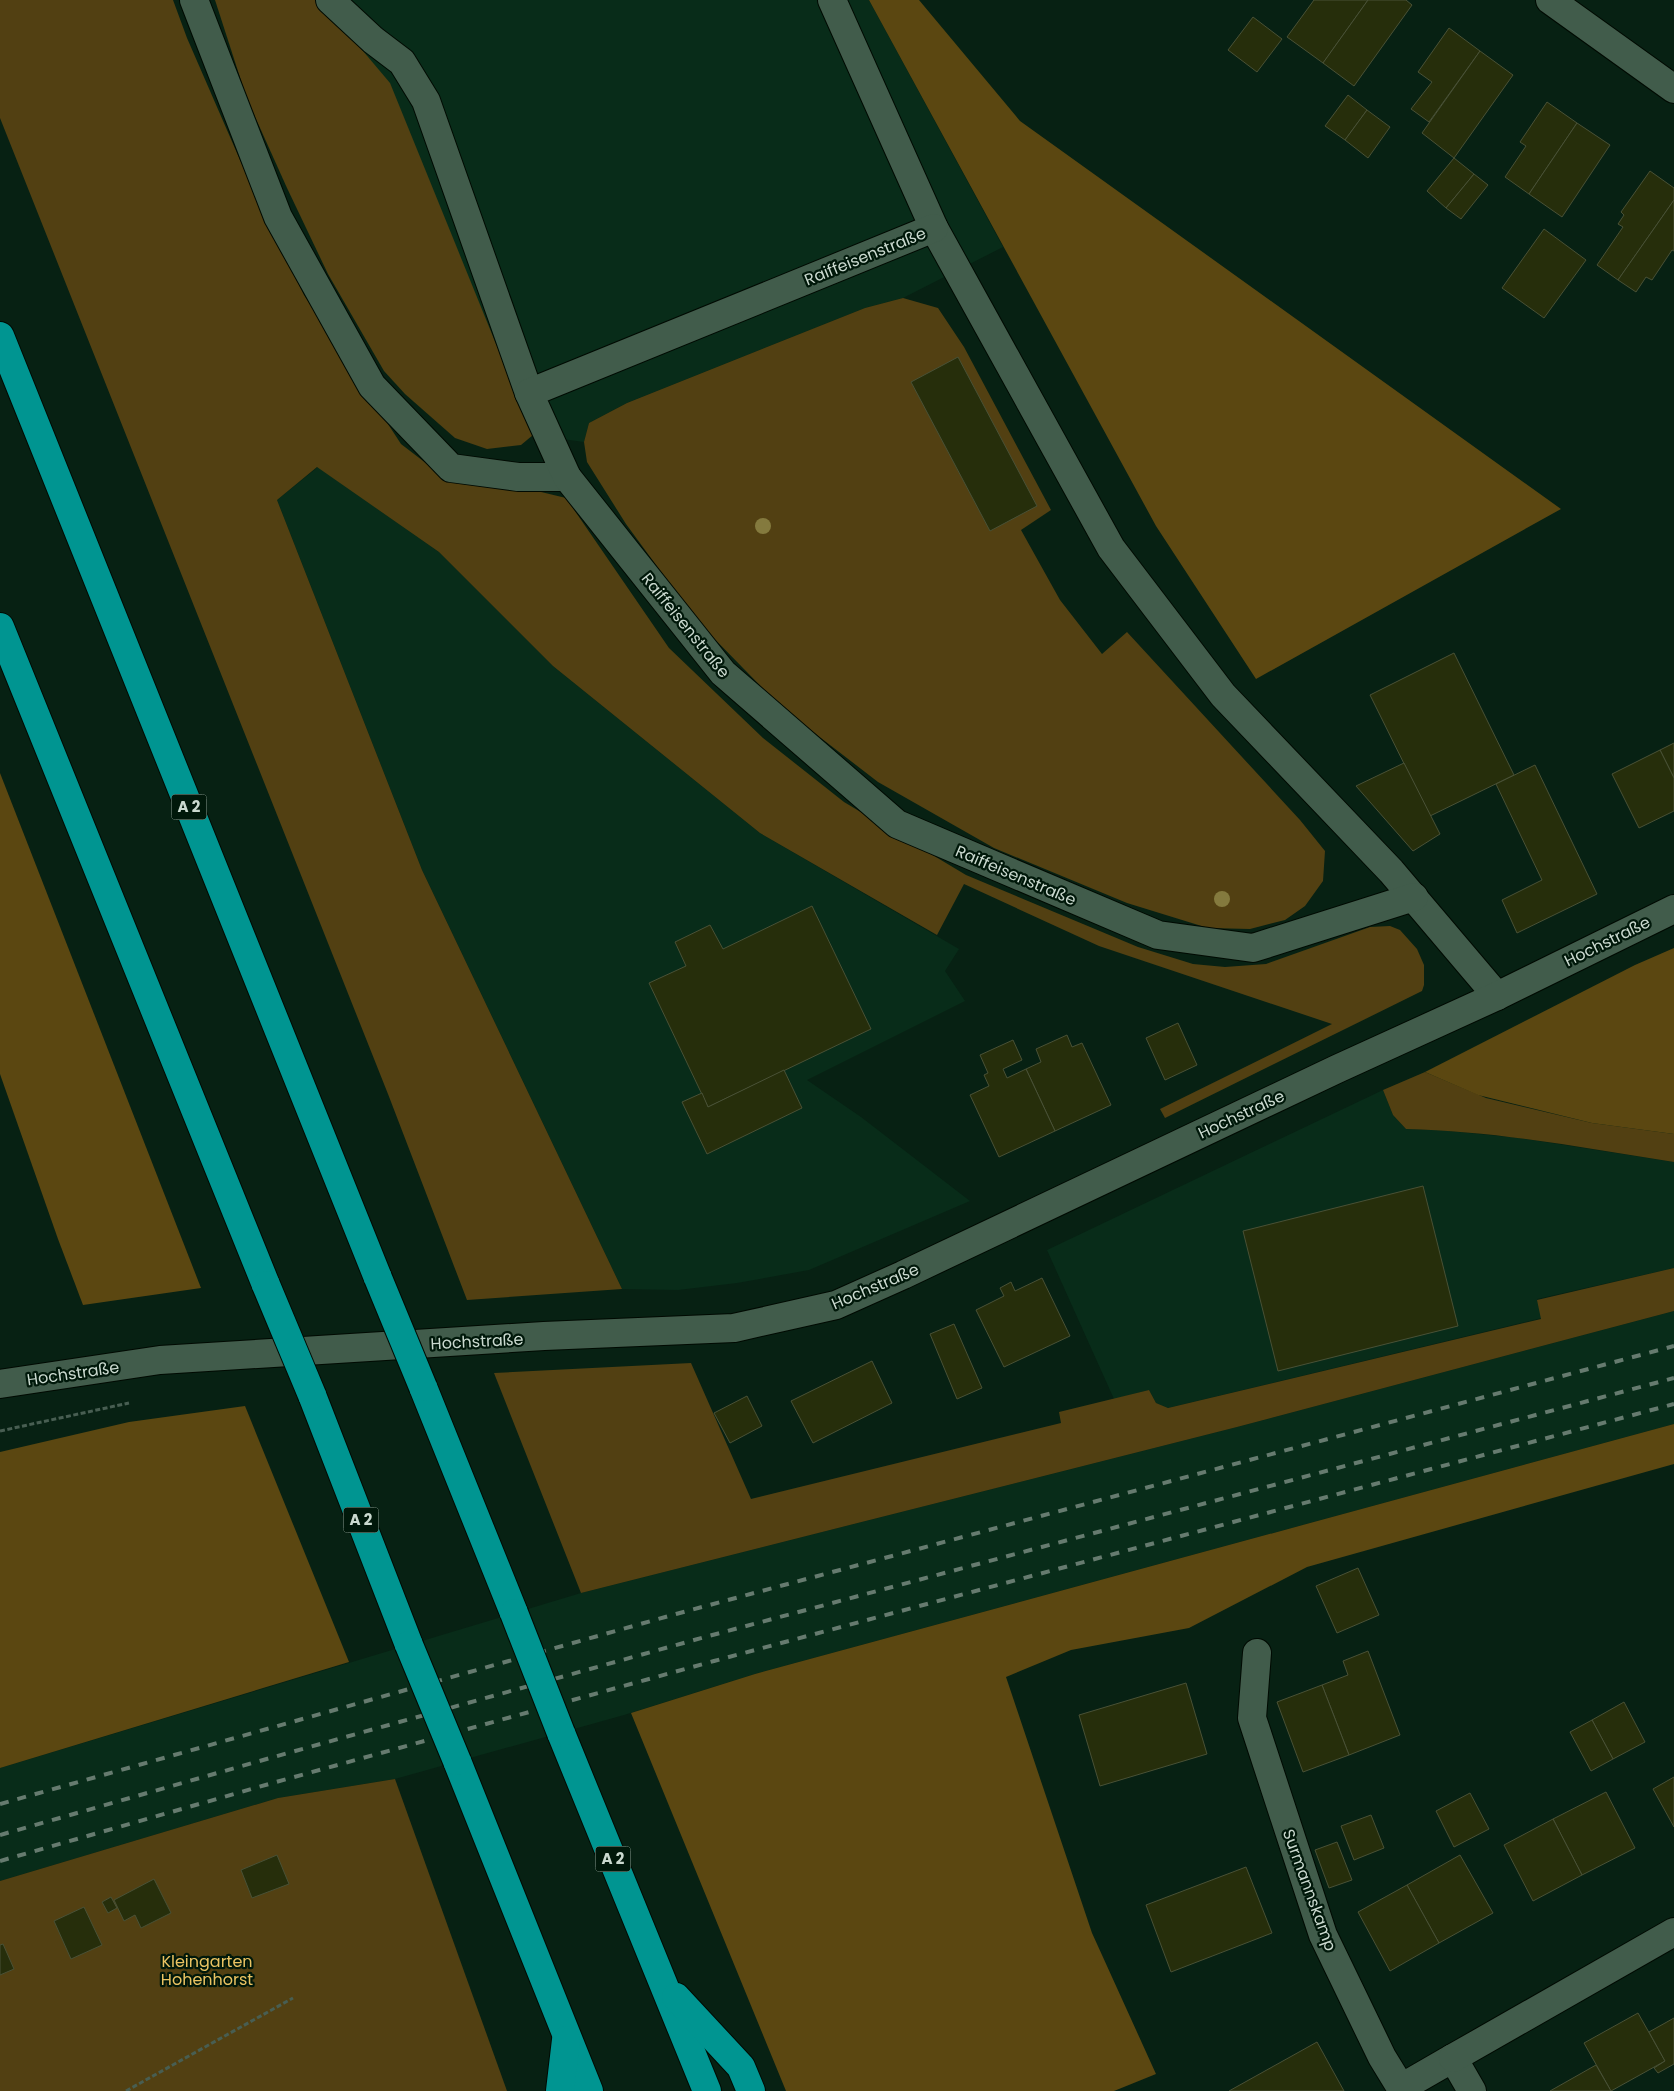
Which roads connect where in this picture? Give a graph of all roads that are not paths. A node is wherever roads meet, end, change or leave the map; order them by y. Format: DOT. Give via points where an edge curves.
graph roads {
  1 [pos="194,0"];
  2 [pos="330,0"];
  3 [pos="832,0"];
  4 [pos="1550,0"];
  5 [pos="1674,89"];
  6 [pos="934,228"];
  7 [pos="0,336"];
  8 [pos="529,394"];
  9 [pos="567,477"];
  10 [pos="0,627"];
  11 [pos="1414,897"];
  12 [pos="1674,909"];
  13 [pos="1497,996"];
  14 [pos="0,1384"];
  15 [pos="1257,1653"];
  16 [pos="1674,1932"];
  17 [pos="665,1986"];
  18 [pos="567,2036"];
  19 [pos="1453,2058"];
  20 [pos="560,2091"];
  21 [pos="589,2091"];
  22 [pos="706,2091"];
  23 [pos="751,2091"];
  24 [pos="1472,2091"];
  1 -- 9 [label="street" via="278,217 372,386 451,468 518,477"];
  2 -- 8 [label="street" via="402,62 426,101"];
  3 -- 6 [label="street, Raiffeisenstraße"];
  4 -- 5 [label="street"];
  6 -- 8 [label="street, Raiffeisenstraße"];
  6 -- 11 [label="street, Raiffeisenstraße" via="1111,548 1224,695"];
  7 -- 17 [label="highway, A 2, bridge"];
  8 -- 9 [label="street, Raiffeisenstraße"];
  9 -- 11 [label="street, Raiffeisenstraße" via="723,673 897,824 1158,935 1252,948"];
  10 -- 18 [label="highway, A 2, bridge" via="312,1394 409,1645"];
  11 -- 13 [label="street, Raiffeisenstraße"];
  12 -- 13 [label="street, Hochstraße"];
  13 -- 14 [label="street, Hochstraße" via="836,1305 734,1328 544,1336 160,1360"];
  15 -- 19 [label="street, Surmannskamp" via="1252,1718 1323,1935 1382,2057 1401,2088"];
  16 -- 19 [label="street, Surmannskamp"];
  17 -- 22 [label="highway, A 2"];
  17 -- 23 [label="highway" via="741,2067"];
  18 -- 20 [label="highway"];
  18 -- 21 [label="highway, A 2"];
  19 -- 24 [label="street"];
}
